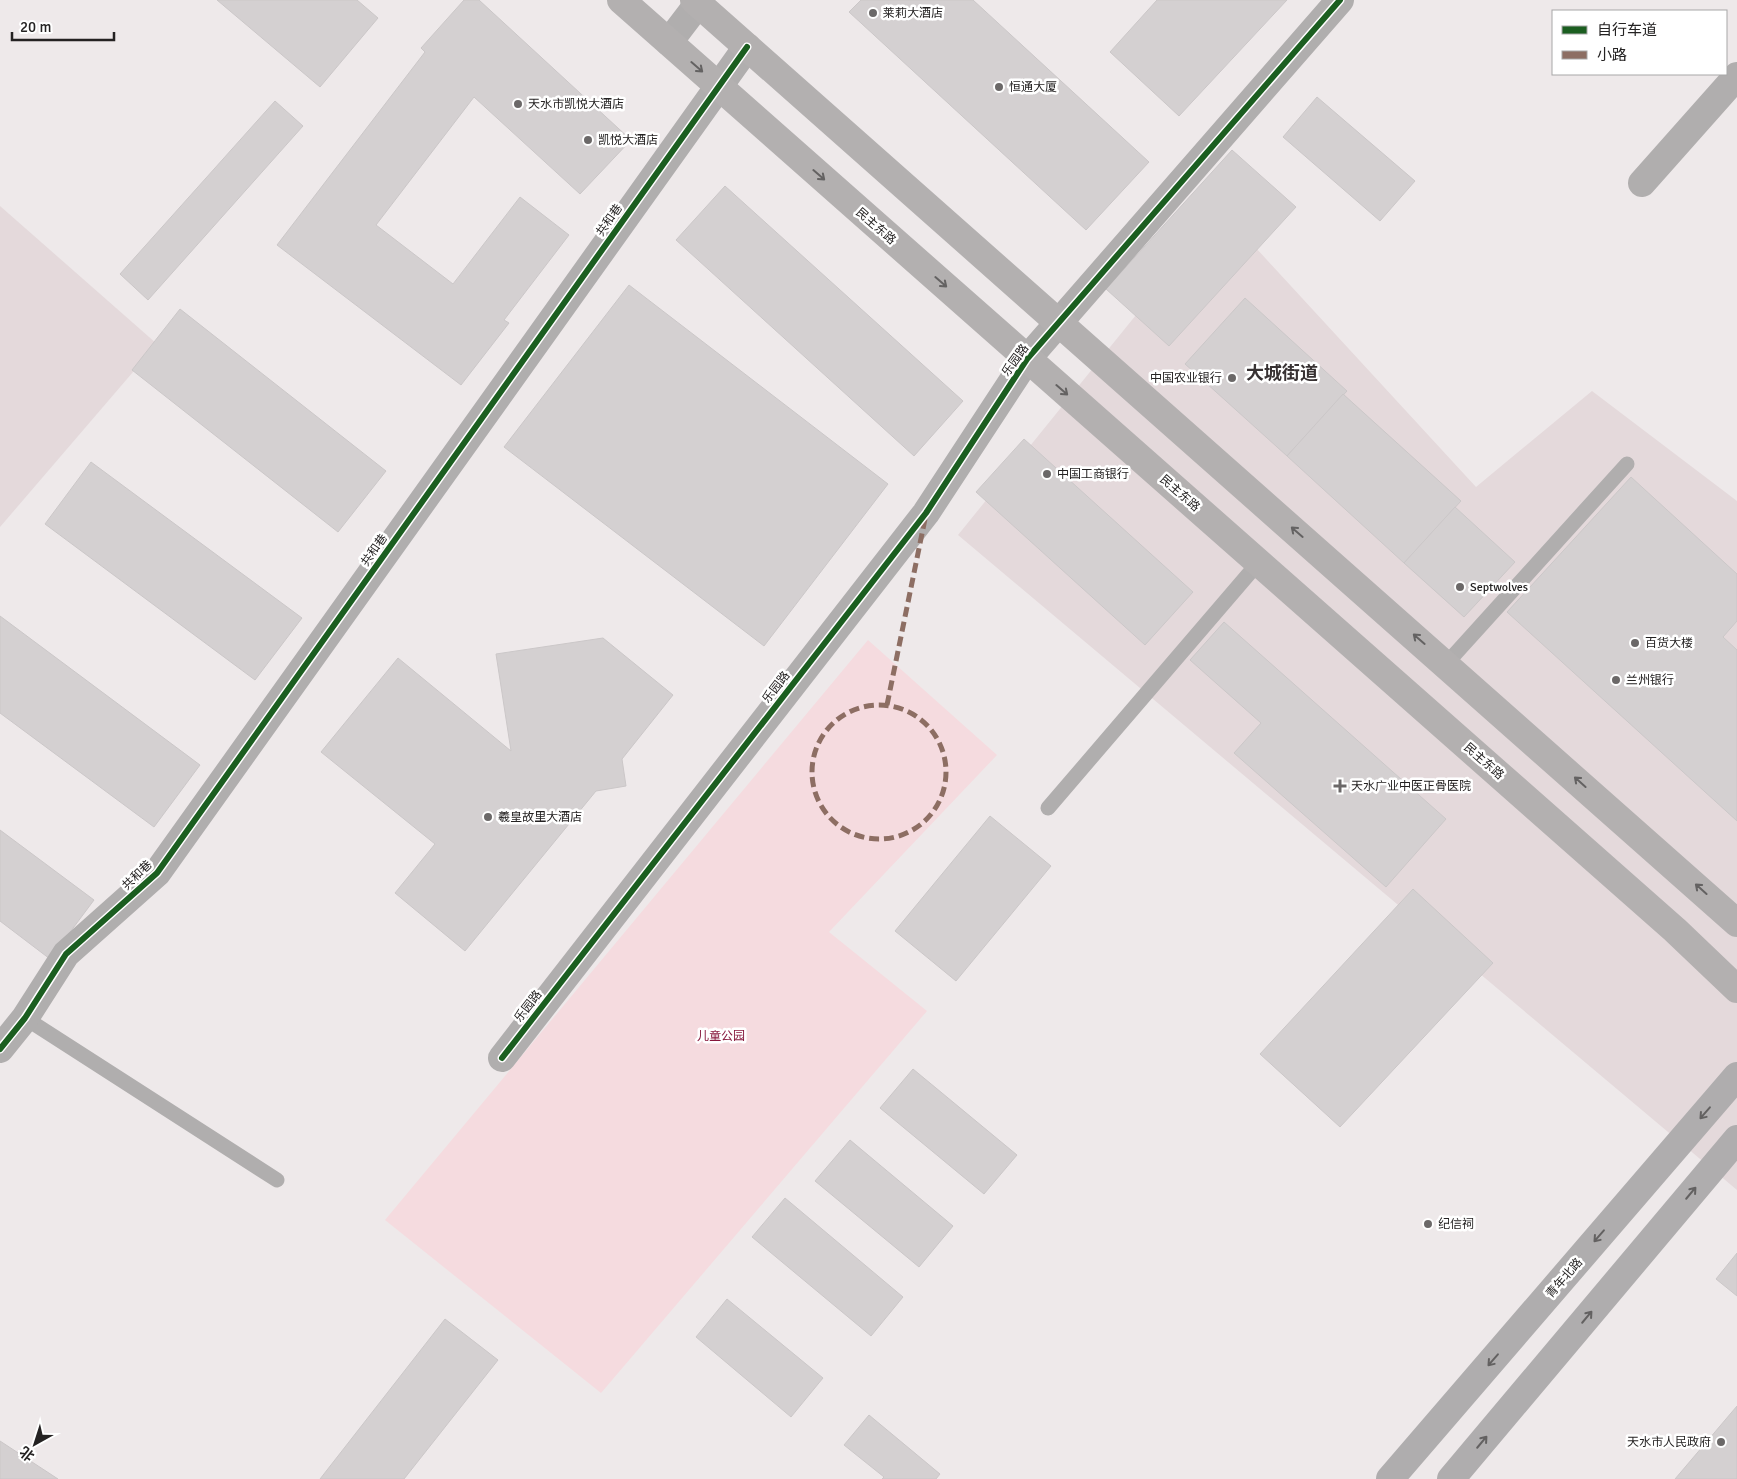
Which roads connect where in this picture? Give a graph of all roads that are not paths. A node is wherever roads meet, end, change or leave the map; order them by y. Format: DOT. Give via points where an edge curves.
graph roads {
  1 [pos="621,0"];
  2 [pos="1340,0"];
  3 [pos="698,1"];
  4 [pos="669,42"];
  5 [pos="747,47"];
  6 [pos="1737,76"];
  7 [pos="718,86"];
  8 [pos="1642,183"];
  9 [pos="1059,322"];
  10 [pos="1028,359"];
  11 [pos="1627,464"];
  12 [pos="1259,562"];
  13 [pos="1446,664"];
  14 [pos="1048,808"];
  15 [pos="1737,923"];
  16 [pos="1737,989"];
  17 [pos="25,1018"];
  18 [pos="0,1049"];
  19 [pos="502,1058"];
  20 [pos="1737,1076"];
  21 [pos="1737,1139"];
  22 [pos="277,1180"];
  23 [pos="1390,1479"];
  24 [pos="1451,1479"];
  1 -- 4 [label="main road, 民主东路"];
  2 -- 9 [label="street, 乐园路"];
  3 -- 4 [label="street"];
  3 -- 5 [label="main road"];
  4 -- 7 [label="main road, 民主东路, one-way"];
  5 -- 7 [label="street, 共和巷"];
  5 -- 9 [label="main road"];
  6 -- 8 [label="street"];
  7 -- 10 [label="main road, 民主东路, one-way"];
  7 -- 17 [label="street, 共和巷" via="157,873 66,954"];
  9 -- 10 [label="street, 乐园路"];
  13 -- 9 [label="main road, one-way"];
  10 -- 12 [label="main road, 民主东路, one-way"];
  10 -- 19 [label="street, 乐园路" via="926,513"];
  11 -- 13 [label="lane"];
  12 -- 14 [label="lane"];
  12 -- 16 [label="main road, 民主东路" via="1675,930"];
  15 -- 13 [label="main road, one-way"];
  17 -- 18 [label="street, 共和巷"];
  17 -- 22 [label="lane"];
  20 -- 23 [label="main road, 青年北路, one-way"];
  24 -- 21 [label="main road, one-way"];
}
